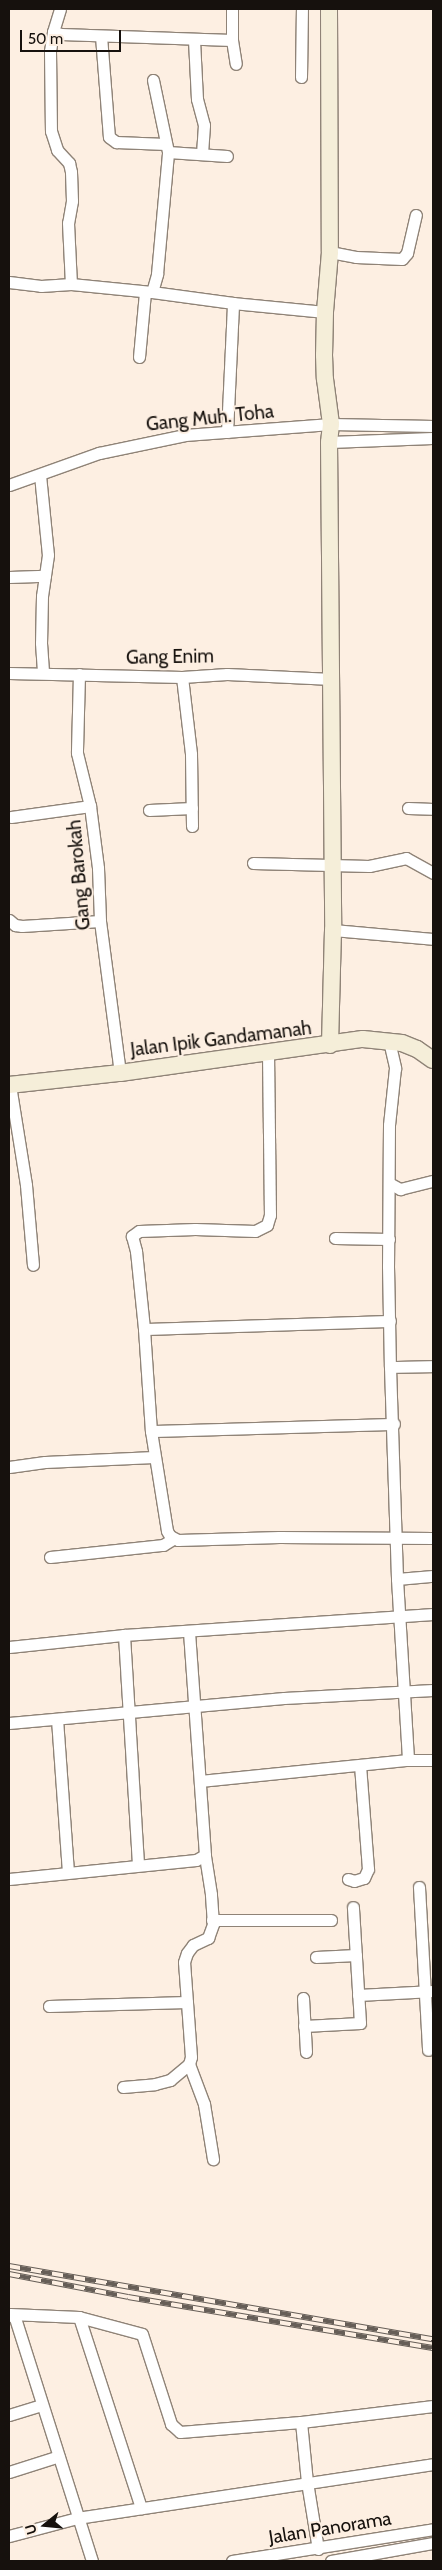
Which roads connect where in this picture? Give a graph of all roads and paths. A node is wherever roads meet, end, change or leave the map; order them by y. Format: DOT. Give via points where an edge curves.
graph roads {
  1 [pos="60,9"];
  2 [pos="232,9"];
  3 [pos="302,9"];
  4 [pos="329,9"];
  5 [pos="53,32"];
  6 [pos="101,36"];
  7 [pos="194,40"];
  8 [pos="232,40"];
  9 [pos="236,64"];
  10 [pos="301,77"];
  11 [pos="153,80"];
  12 [pos="167,148"];
  13 [pos="202,154"];
  14 [pos="227,156"];
  15 [pos="416,215"];
  16 [pos="330,252"];
  17 [pos="9,282"];
  18 [pos="71,284"];
  19 [pos="148,292"];
  20 [pos="233,304"];
  21 [pos="325,312"];
  22 [pos="139,357"];
  23 [pos="332,424"];
  24 [pos="433,426"];
  25 [pos="227,432"];
  26 [pos="433,438"];
  27 [pos="329,442"];
  28 [pos="40,479"];
  29 [pos="9,485"];
  30 [pos="45,576"];
  31 [pos="9,578"];
  32 [pos="9,673"];
  33 [pos="43,673"];
  34 [pos="78,674"];
  35 [pos="182,677"];
  36 [pos="332,679"];
  37 [pos="90,806"];
  38 [pos="192,808"];
  39 [pos="408,808"];
  40 [pos="433,809"];
  41 [pos="149,810"];
  42 [pos="11,816"];
  43 [pos="192,826"];
  44 [pos="253,863"];
  45 [pos="332,866"];
  46 [pos="433,873"];
  47 [pos="9,920"];
  48 [pos="100,921"];
  49 [pos="333,930"];
  50 [pos="433,939"];
  51 [pos="389,1041"];
  52 [pos="330,1045"];
  53 [pos="268,1053"];
  54 [pos="433,1060"];
  55 [pos="120,1072"];
  56 [pos="9,1085"];
  57 [pos="433,1181"];
  58 [pos="389,1183"];
  59 [pos="335,1238"];
  60 [pos="388,1239"];
  61 [pos="33,1264"];
  62 [pos="390,1321"];
  63 [pos="144,1329"];
  64 [pos="433,1366"];
  65 [pos="390,1367"];
  66 [pos="394,1424"];
  67 [pos="151,1431"];
  68 [pos="154,1456"];
  69 [pos="9,1467"];
  70 [pos="396,1536"];
  71 [pos="174,1538"];
  72 [pos="433,1538"];
  73 [pos="50,1557"];
  74 [pos="433,1576"];
  75 [pos="397,1579"];
  76 [pos="433,1614"];
  77 [pos="399,1616"];
  78 [pos="189,1632"];
  79 [pos="124,1635"];
  80 [pos="9,1647"];
  81 [pos="433,1690"];
  82 [pos="405,1692"];
  83 [pos="193,1706"];
  84 [pos="128,1712"];
  85 [pos="57,1719"];
  86 [pos="9,1723"];
  87 [pos="408,1760"];
  88 [pos="433,1760"];
  89 [pos="360,1766"];
  90 [pos="200,1781"];
  91 [pos="205,1854"];
  92 [pos="138,1864"];
  93 [pos="68,1872"];
  94 [pos="9,1879"];
  95 [pos="348,1879"];
  96 [pos="419,1887"];
  97 [pos="353,1907"];
  98 [pos="212,1920"];
  99 [pos="331,1920"];
  100 [pos="356,1954"];
  101 [pos="316,1957"];
  102 [pos="429,1991"];
  103 [pos="358,1995"];
  104 [pos="303,1998"];
  105 [pos="187,2002"];
  106 [pos="49,2006"];
  107 [pos="304,2026"];
  108 [pos="428,2050"];
  109 [pos="306,2052"];
  110 [pos="189,2064"];
  111 [pos="123,2087"];
  112 [pos="213,2158"];
  113 [pos="9,2314"];
  114 [pos="78,2317"];
  115 [pos="42,2406"];
  116 [pos="433,2406"];
  117 [pos="9,2414"];
  118 [pos="301,2422"];
  119 [pos="59,2456"];
  120 [pos="433,2464"];
  121 [pos="9,2472"];
  122 [pos="307,2482"];
  123 [pos="141,2508"];
  124 [pos="77,2518"];
  125 [pos="433,2530"];
  126 [pos="9,2536"];
  127 [pos="433,2543"];
  128 [pos="318,2549"];
  129 [pos="403,2549"];
  130 [pos="92,2561"];
  131 [pos="232,2561"];
  132 [pos="331,2561"];
  133 [pos="408,2561"];
  1 -- 5 [label="street"];
  2 -- 8 [label="street"];
  3 -- 10 [label="street"];
  4 -- 16 [label="street"];
  5 -- 6 [label="street"];
  5 -- 18 [label="street" via="50,51 51,131 57,150 69,163 71,172 72,201 68,223"];
  6 -- 7 [label="street"];
  6 -- 12 [label="street" via="109,137 116,142"];
  7 -- 8 [label="street"];
  7 -- 13 [label="street" via="197,99 204,125"];
  8 -- 9 [label="street"];
  11 -- 12 [label="street"];
  12 -- 13 [label="street"];
  12 -- 19 [label="street" via="157,274"];
  13 -- 14 [label="street"];
  15 -- 16 [label="street" via="407,252 402,259"];
  16 -- 21 [label="street"];
  17 -- 18 [label="street" via="41,286"];
  18 -- 19 [label="street"];
  19 -- 20 [label="street"];
  19 -- 22 [label="street"];
  20 -- 21 [label="street"];
  20 -- 25 [label="street"];
  21 -- 23 [label="street" via="325,379"];
  23 -- 24 [label="street, Gang Muh. Toha"];
  23 -- 25 [label="street, Gang Muh. Toha"];
  23 -- 27 [label="street"];
  25 -- 28 [label="street, Gang Muh. Toha" via="185,435 99,453"];
  26 -- 27 [label="street"];
  27 -- 36 [label="street"];
  28 -- 29 [label="street, Gang Muh. Toha"];
  28 -- 30 [label="street" via="48,555"];
  30 -- 31 [label="street"];
  30 -- 33 [label="street" via="41,643"];
  32 -- 33 [label="street, Gang Enim"];
  33 -- 34 [label="street, Gang Enim"];
  34 -- 35 [label="street, Gang Enim"];
  34 -- 37 [label="street, Gang Barokah" via="77,753"];
  35 -- 36 [label="street, Gang Enim" via="227,674"];
  35 -- 38 [label="street" via="191,754"];
  36 -- 45 [label="street"];
  37 -- 42 [label="street"];
  37 -- 48 [label="street, Gang Barokah" via="98,868"];
  38 -- 41 [label="street"];
  38 -- 43 [label="street"];
  39 -- 40 [label="street"];
  44 -- 45 [label="street"];
  45 -- 46 [label="street" via="380,865 406,858"];
  45 -- 49 [label="street"];
  47 -- 48 [label="street" via="22,926"];
  48 -- 55 [label="street, Gang Barokah"];
  49 -- 50 [label="street"];
  49 -- 52 [label="street"];
  51 -- 52 [label="street, Jalan Ipik Gandamanah" via="363,1039"];
  51 -- 54 [label="street, Jalan Ipik Gandamanah" via="417,1049"];
  51 -- 58 [label="street" via="395,1068 389,1125"];
  52 -- 53 [label="street, Jalan Ipik Gandamanah"];
  53 -- 55 [label="street, Jalan Ipik Gandamanah"];
  53 -- 63 [label="street" via="270,1215 267,1225 255,1231 195,1229 134,1234 132,1239"];
  55 -- 56 [label="street, Jalan Ipik Gandamanah"];
  56 -- 61 [label="street" via="26,1185"];
  57 -- 58 [label="street" via="400,1189"];
  58 -- 60 [label="street"];
  59 -- 60 [label="street"];
  60 -- 62 [label="street"];
  62 -- 63 [label="street"];
  62 -- 65 [label="street"];
  63 -- 67 [label="street"];
  64 -- 65 [label="street"];
  65 -- 66 [label="street"];
  66 -- 67 [label="street"];
  66 -- 70 [label="street"];
  67 -- 68 [label="street"];
  68 -- 69 [label="street"];
  68 -- 71 [label="street" via="167,1531"];
  70 -- 71 [label="street"];
  70 -- 72 [label="street"];
  70 -- 75 [label="street"];
  71 -- 73 [label="street" via="164,1545"];
  74 -- 75 [label="street"];
  75 -- 77 [label="street"];
  76 -- 77 [label="street"];
  77 -- 78 [label="street"];
  77 -- 82 [label="street"];
  78 -- 79 [label="street"];
  78 -- 83 [label="street"];
  79 -- 80 [label="street"];
  79 -- 84 [label="street"];
  81 -- 82 [label="street"];
  82 -- 83 [label="street"];
  82 -- 87 [label="street"];
  83 -- 84 [label="street"];
  83 -- 90 [label="street"];
  84 -- 85 [label="street"];
  84 -- 92 [label="street"];
  85 -- 86 [label="street"];
  85 -- 93 [label="street"];
  87 -- 88 [label="street"];
  87 -- 89 [label="street"];
  89 -- 90 [label="street"];
  89 -- 95 [label="street" via="368,1870 364,1878"];
  90 -- 91 [label="street"];
  91 -- 92 [label="street" via="196,1860"];
  91 -- 98 [label="street" via="212,1894"];
  92 -- 93 [label="street"];
  93 -- 94 [label="street"];
  96 -- 102 [label="street"];
  97 -- 100 [label="street"];
  98 -- 99 [label="street"];
  98 -- 105 [label="street" via="208,1938 193,1945 184,1962"];
  100 -- 101 [label="street"];
  100 -- 103 [label="street"];
  102 -- 103 [label="street"];
  102 -- 108 [label="street"];
  103 -- 107 [label="street" via="360,2023"];
  104 -- 107 [label="street"];
  105 -- 106 [label="street"];
  105 -- 110 [label="street"];
  107 -- 109 [label="street"];
  110 -- 111 [label="street" via="170,2080"];
  110 -- 112 [label="street" via="204,2104"];
  113 -- 114 [label="street"];
  113 -- 115 [label="street" via="15,2318"];
  114 -- 118 [label="street" via="142,2334 171,2424 180,2432"];
  114 -- 123 [label="street"];
  115 -- 117 [label="street"];
  115 -- 119 [label="street"];
  116 -- 118 [label="street"];
  118 -- 122 [label="street"];
  119 -- 121 [label="street"];
  119 -- 124 [label="street"];
  120 -- 122 [label="street"];
  122 -- 123 [label="street"];
  122 -- 128 [label="street"];
  123 -- 124 [label="street"];
  124 -- 126 [label="street"];
  124 -- 130 [label="street"];
  125 -- 128 [label="street, Jalan Panorama"];
  127 -- 129 [label="street"];
  128 -- 131 [label="street, Jalan Panorama"];
  129 -- 132 [label="street"];
  129 -- 133 [label="street"];
}
